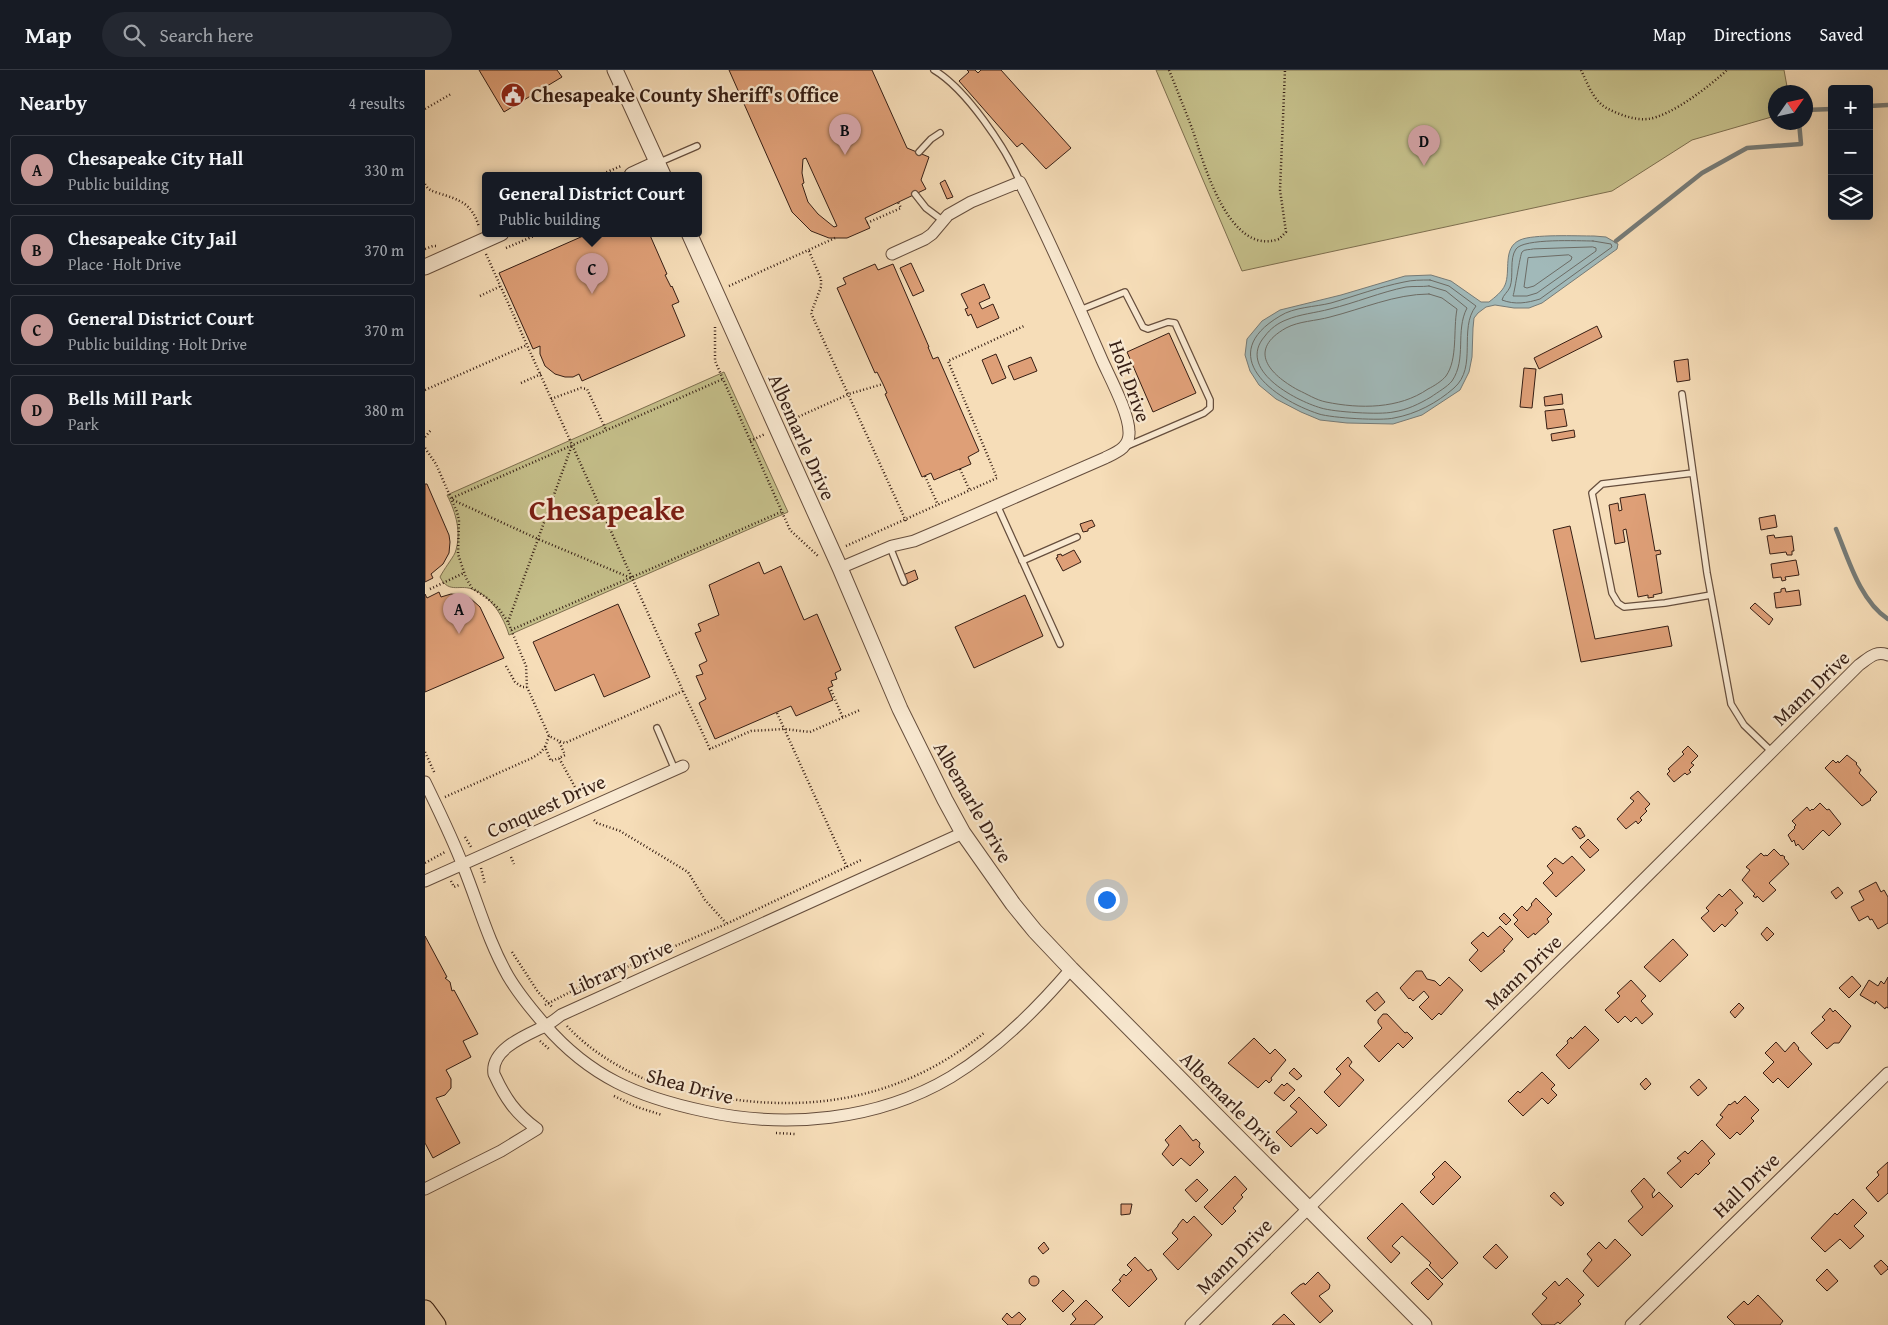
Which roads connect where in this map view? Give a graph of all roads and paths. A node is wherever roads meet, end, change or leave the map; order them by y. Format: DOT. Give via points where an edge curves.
graph roads {
  1 [pos="615,70"];
  2 [pos="934,70"];
  3 [pos="1169,70"];
  4 [pos="1285,70"];
  5 [pos="1581,70"];
  6 [pos="1727,70"];
  7 [pos="451,94"];
  8 [pos="425,109"];
  9 [pos="940,133"];
  10 [pos="697,146"];
  11 [pos="919,152"];
  12 [pos="660,169"];
  13 [pos="646,172"];
  14 [pos="1020,182"];
  15 [pos="425,184"];
  16 [pos="915,194"];
  17 [pos="898,202"];
  18 [pos="942,220"];
  19 [pos="867,223"];
  20 [pos="492,237"];
  21 [pos="532,237"];
  22 [pos="691,237"];
  23 [pos="835,238"];
  24 [pos="483,241"];
  25 [pos="505,249"];
  26 [pos="809,251"];
  27 [pos="496,253"];
  28 [pos="892,254"];
  29 [pos="487,257"];
  30 [pos="425,267"];
  31 [pos="501,286"];
  32 [pos="715,292"];
  33 [pos="480,296"];
  34 [pos="1080,310"];
  35 [pos="714,324"];
  36 [pos="1024,326"];
  37 [pos="527,345"];
  38 [pos="541,374"];
  39 [pos="723,378"];
  40 [pos="521,383"];
  41 [pos="883,384"];
  42 [pos="425,390"];
  43 [pos="849,394"];
  44 [pos="1682,394"];
  45 [pos="551,399"];
  46 [pos="775,427"];
  47 [pos="431,430"];
  48 [pos="606,430"];
  49 [pos="425,437"];
  50 [pos="750,441"];
  51 [pos="572,445"];
  52 [pos="1125,447"];
  53 [pos="425,448"];
  54 [pos="960,469"];
  55 [pos="1693,473"];
  56 [pos="925,476"];
  57 [pos="970,490"];
  58 [pos="453,499"];
  59 [pos="938,505"];
  60 [pos="997,505"];
  61 [pos="781,512"];
  62 [pos="906,521"];
  63 [pos="1077,537"];
  64 [pos="538,539"];
  65 [pos="890,547"];
  66 [pos="832,552"];
  67 [pos="1022,561"];
  68 [pos="840,568"];
  69 [pos="464,573"];
  70 [pos="631,578"];
  71 [pos="904,582"];
  72 [pos="430,589"];
  73 [pos="1711,595"];
  74 [pos="508,622"];
  75 [pos="511,630"];
  76 [pos="1060,644"];
  77 [pos="1886,654"];
  78 [pos="506,666"];
  79 [pos="527,687"];
  80 [pos="831,690"];
  81 [pos="683,691"];
  82 [pos="860,710"];
  83 [pos="777,714"];
  84 [pos="843,718"];
  85 [pos="657,728"];
  86 [pos="784,729"];
  87 [pos="549,736"];
  88 [pos="559,741"];
  89 [pos="545,747"];
  90 [pos="425,752"];
  91 [pos="1772,752"];
  92 [pos="559,758"];
  93 [pos="679,768"];
  94 [pos="437,779"];
  95 [pos="425,782"];
  96 [pos="449,805"];
  97 [pos="587,809"];
  98 [pos="963,832"];
  99 [pos="464,836"];
  100 [pos="511,855"];
  101 [pos="476,858"];
  102 [pos="861,860"];
  103 [pos="463,864"];
  104 [pos="514,864"];
  105 [pos="847,867"];
  106 [pos="425,881"];
  107 [pos="487,891"];
  108 [pos="726,924"];
  109 [pos="734,936"];
  110 [pos="510,949"];
  111 [pos="1071,969"];
  112 [pos="549,1002"];
  113 [pos="535,1012"];
  114 [pos="559,1017"];
  115 [pos="546,1026"];
  116 [pos="531,1031"];
  117 [pos="984,1033"];
  118 [pos="550,1050"];
  119 [pos="1888,1073"];
  120 [pos="612,1095"];
  121 [pos="662,1115"];
  122 [pos="773,1133"];
  123 [pos="799,1133"];
  124 [pos="425,1189"];
  125 [pos="1309,1209"];
  126 [pos="425,1310"];
  127 [pos="436,1325"];
  128 [pos="1191,1325"];
  129 [pos="1424,1325"];
  130 [pos="1631,1325"];
  1 -- 12 [label="street"];
  2 -- 14 [label="lane" via="953,83 964,96 1005,152"];
  3 -- 4 [label="path" via="1212,187 1242,232 1266,242 1279,240 1286,232 1280,190"];
  5 -- 6 [label="path" via="1604,107 1643,119 1661,115 1703,90"];
  7 -- 8 [label="path"];
  9 -- 11 [label="lane"];
  10 -- 12 [label="lane"];
  12 -- 13 [label="street"];
  14 -- 18 [label="street" via="971,202"];
  14 -- 34 [label="street, Holt Drive"];
  15 -- 24 [label="path" via="429,190 467,205 475,216"];
  16 -- 18 [label="lane" via="925,208"];
  17 -- 19 [label="path" via="901,208"];
  18 -- 28 [label="street" via="925,239"];
  20 -- 24 [label="street"];
  21 -- 25 [label="path"];
  22 -- 32 [label="street, Albemarle Drive"];
  23 -- 26 [label="path"];
  24 -- 29 [label="path"];
  24 -- 30 [label="street"];
  26 -- 32 [label="path"];
  26 -- 43 [label="path" via="821,279 811,313"];
  27 -- 29 [label="path"];
  29 -- 31 [label="path"];
  31 -- 33 [label="path"];
  31 -- 37 [label="path"];
  32 -- 46 [label="street, Albemarle Drive"];
  34 -- 52 [label="street, Holt Drive" via="1128,423 1129,439"];
  34 -- 52 [label="lane" via="1125,292 1143,327 1148,329 1175,323 1211,403 1204,413"];
  35 -- 39 [label="path" via="715,361"];
  36 -- 57 [label="path" via="948,361 997,478"];
  37 -- 38 [label="path"];
  37 -- 42 [label="path"];
  38 -- 40 [label="path"];
  38 -- 45 [label="path"];
  39 -- 48 [label="path"];
  39 -- 50 [label="path"];
  41 -- 43 [label="path"];
  43 -- 46 [label="path"];
  43 -- 62 [label="path"];
  44 -- 55 [label="lane"];
  45 -- 48 [label="path" via="581,388 587,389"];
  45 -- 51 [label="path"];
  46 -- 50 [label="path"];
  46 -- 66 [label="street, Albemarle Drive"];
  47 -- 49 [label="path"];
  48 -- 51 [label="path"];
  50 -- 61 [label="path"];
  51 -- 58 [label="path"];
  51 -- 64 [label="path"];
  51 -- 70 [label="path"];
  52 -- 60 [label="street, Holt Drive"];
  53 -- 58 [label="path"];
  54 -- 57 [label="path"];
  55 -- 73 [label="lane"];
  55 -- 73 [label="lane" via="1602,484 1592,493 1612,593 1618,603 1624,607"];
  56 -- 59 [label="path"];
  57 -- 59 [label="path"];
  58 -- 64 [label="path"];
  58 -- 69 [label="path" via="459,520 458,554"];
  59 -- 62 [label="path"];
  60 -- 65 [label="street, Holt Drive" via="914,541"];
  60 -- 67 [label="lane"];
  61 -- 66 [label="path" via="790,530 820,558"];
  61 -- 70 [label="path"];
  62 -- 66 [label="path"];
  63 -- 67 [label="lane"];
  64 -- 70 [label="path"];
  64 -- 74 [label="path"];
  65 -- 68 [label="street, Holt Drive"];
  65 -- 71 [label="lane"];
  66 -- 68 [label="street, Albemarle Drive"];
  67 -- 76 [label="lane"];
  68 -- 98 [label="street, Albemarle Drive" via="900,709"];
  69 -- 72 [label="path"];
  69 -- 74 [label="path" via="472,588 499,609"];
  70 -- 75 [label="path"];
  70 -- 81 [label="path"];
  73 -- 91 [label="lane" via="1731,704 1744,725"];
  74 -- 75 [label="path"];
  75 -- 79 [label="path" via="526,666"];
  77 -- 91 [label="street, Mann Drive" via="1876,653 1859,665"];
  78 -- 79 [label="path" via="515,682"];
  79 -- 87 [label="path"];
  80 -- 84 [label="path"];
  81 -- 86 [label="path" via="710,749 751,731"];
  81 -- 88 [label="path" via="565,743"];
  82 -- 84 [label="path"];
  83 -- 86 [label="path"];
  84 -- 86 [label="path" via="810,732"];
  85 -- 93 [label="lane"];
  86 -- 105 [label="path"];
  87 -- 88 [label="path"];
  87 -- 89 [label="path"];
  88 -- 92 [label="path" via="565,755"];
  89 -- 92 [label="path" via="551,761"];
  89 -- 96 [label="path" via="532,758 445,797"];
  90 -- 94 [label="path"];
  91 -- 125 [label="street, Mann Drive"];
  92 -- 97 [label="path"];
  93 -- 97 [label="street, Conquest Drive"];
  95 -- 103 [label="street, Shea Drive"];
  97 -- 101 [label="street, Conquest Drive"];
  97 -- 108 [label="path" via="597,823 619,831 688,872 705,900"];
  98 -- 109 [label="street, Library Drive"];
  98 -- 111 [label="street, Albemarle Drive" via="1013,904"];
  99 -- 101 [label="path"];
  100 -- 104 [label="path"];
  101 -- 103 [label="street, Conquest Drive"];
  101 -- 107 [label="path"];
  102 -- 105 [label="path"];
  103 -- 106 [label="street, Conquest Drive"];
  103 -- 113 [label="street, Shea Drive" via="487,934 509,978"];
  105 -- 108 [label="path"];
  108 -- 109 [label="path"];
  108 -- 112 [label="path"];
  109 -- 114 [label="street, Library Drive"];
  110 -- 112 [label="path" via="538,992"];
  111 -- 115 [label="street, Shea Drive" via="1020,1024 988,1052 951,1077 884,1106 817,1119 774,1121 736,1118 649,1097 593,1068"];
  111 -- 125 [label="street, Albemarle Drive"];
  112 -- 113 [label="path"];
  112 -- 114 [label="path"];
  113 -- 115 [label="street, Shea Drive"];
  114 -- 115 [label="street, Library Drive"];
  114 -- 117 [label="path" via="595,1051 652,1082 734,1100 783,1104 832,1101 889,1087 939,1066"];
  115 -- 116 [label="street, Library Drive"];
  116 -- 118 [label="path"];
  116 -- 124 [label="street, Library Drive" via="503,1052 494,1070 510,1104 537,1129 494,1155"];
  119 -- 130 [label="street, Hall Drive"];
  120 -- 121 [label="path"];
  122 -- 123 [label="path"];
  125 -- 128 [label="street, Mann Drive"];
  125 -- 129 [label="street, Albemarle Drive"];
  126 -- 127 [label="main road"];
}
